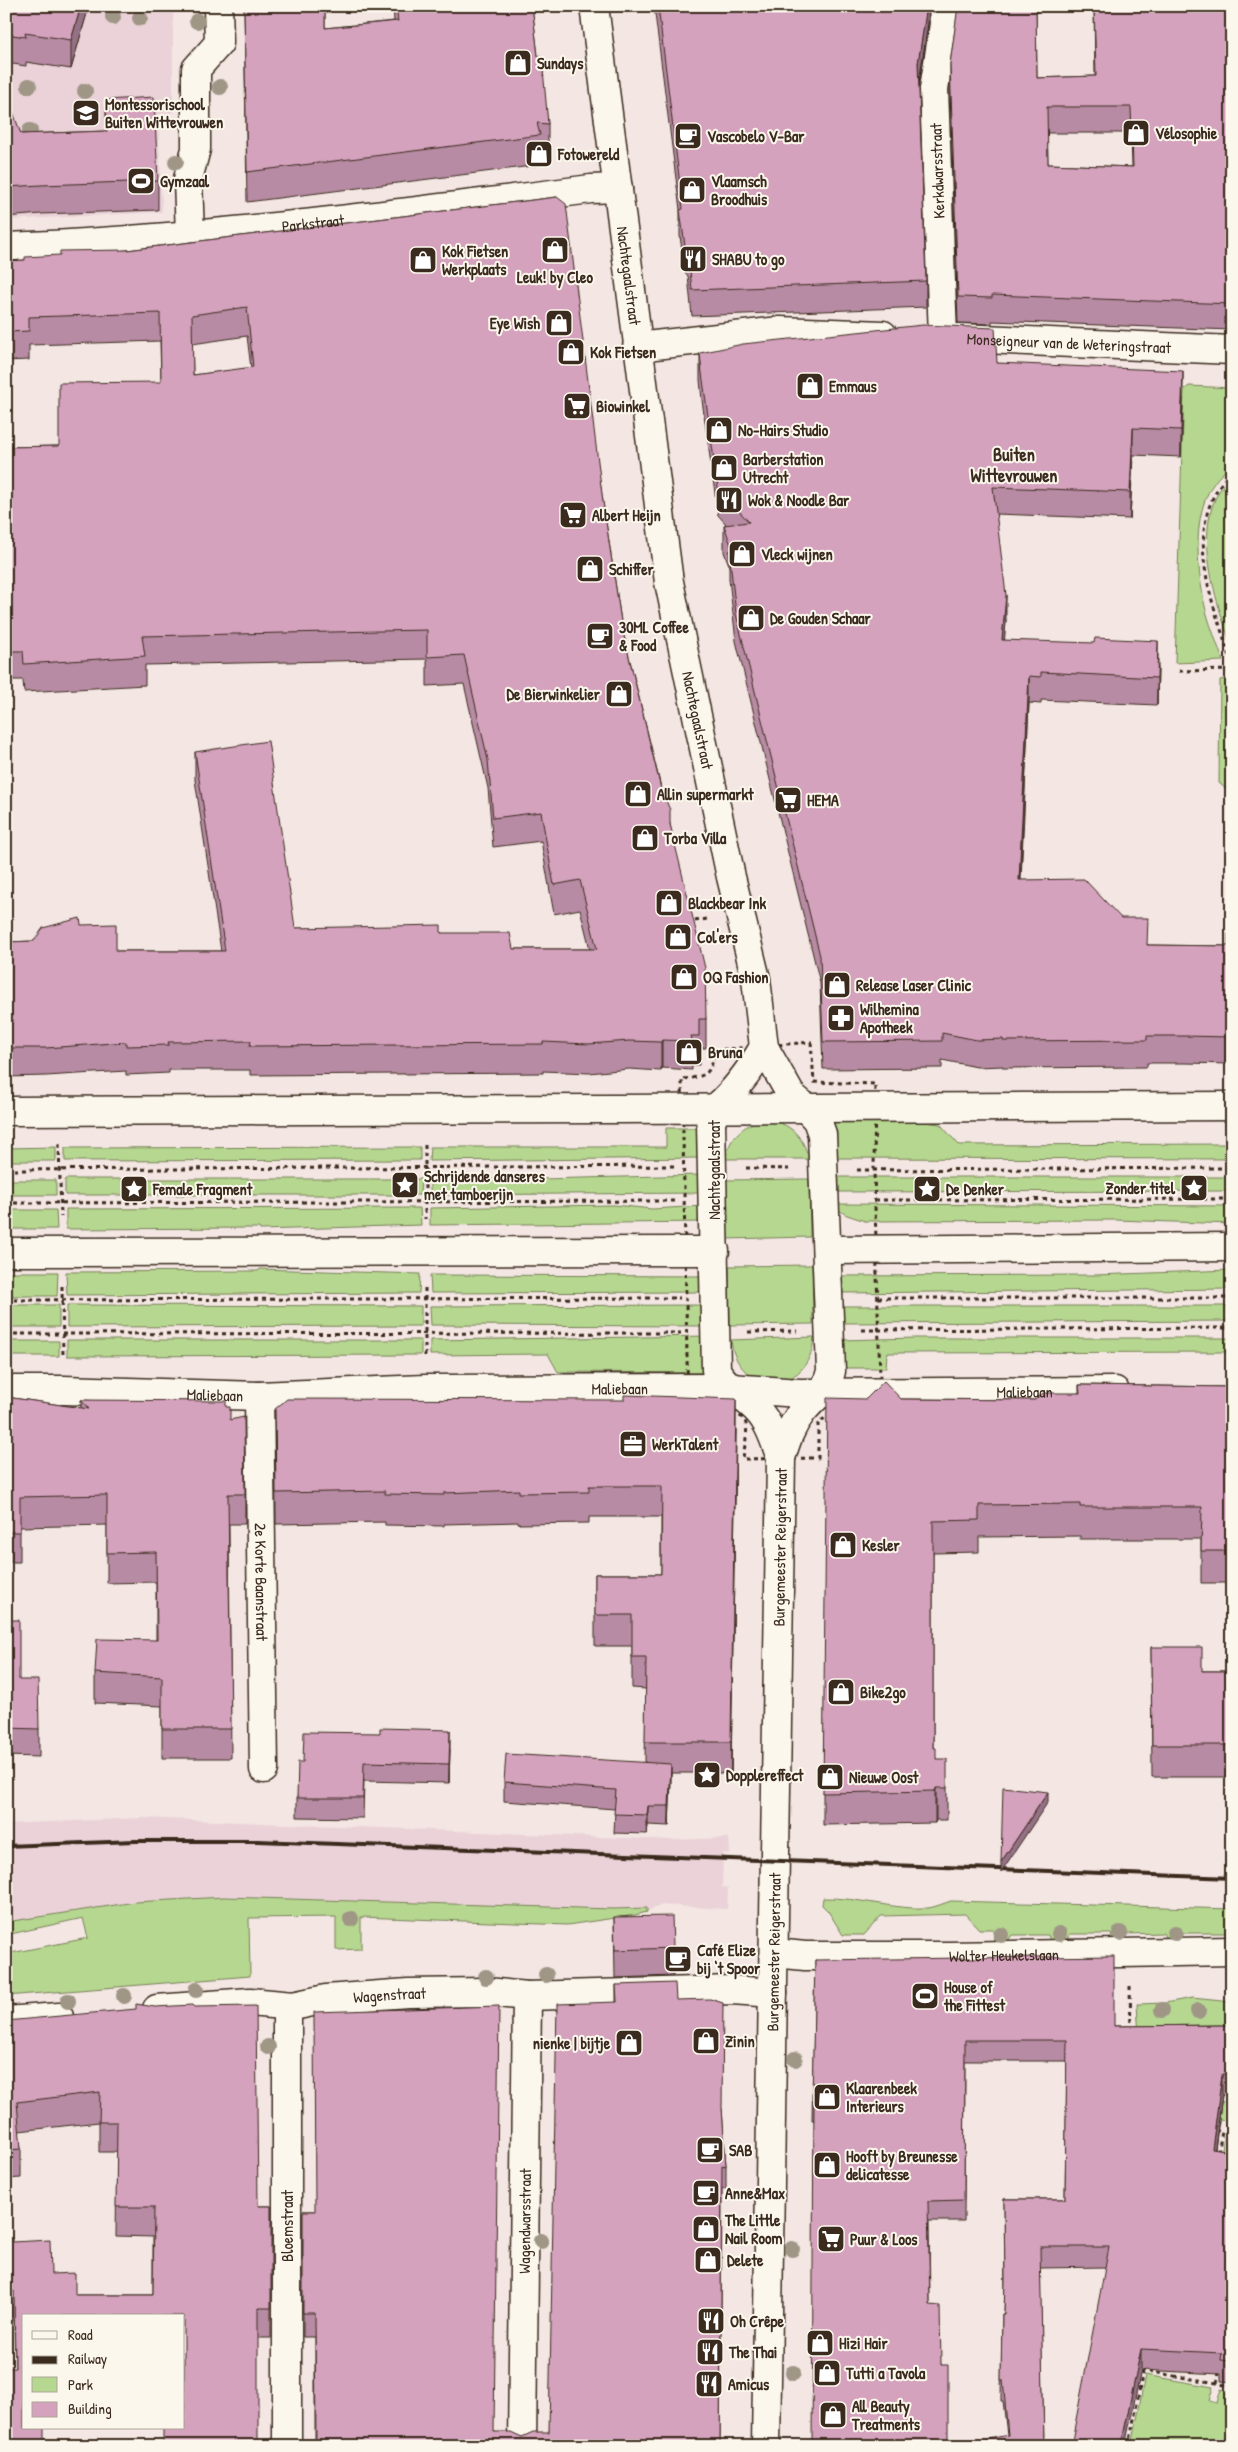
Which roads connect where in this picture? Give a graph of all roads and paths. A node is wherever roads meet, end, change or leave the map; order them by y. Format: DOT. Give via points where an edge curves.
graph roads {
  1 [pos="218,6"];
  2 [pos="594,6"];
  3 [pos="943,6"];
  4 [pos="618,188"];
  5 [pos="190,236"];
  6 [pos="6,247"];
  7 [pos="943,337"];
  8 [pos="637,347"];
  9 [pos="1232,350"];
  10 [pos="1232,471"];
  11 [pos="1232,660"];
  12 [pos="1179,670"];
  13 [pos="1232,670"];
  14 [pos="764,1046"];
  15 [pos="718,1106"];
  16 [pos="1232,1106"];
  17 [pos="805,1107"];
  18 [pos="6,1111"];
  19 [pos="682,1166"];
  20 [pos="736,1168"];
  21 [pos="1232,1168"];
  22 [pos="790,1169"];
  23 [pos="6,1170"];
  24 [pos="1232,1199"];
  25 [pos="684,1201"];
  26 [pos="6,1202"];
  27 [pos="1232,1247"];
  28 [pos="827,1250"];
  29 [pos="714,1251"];
  30 [pos="6,1252"];
  31 [pos="686,1298"];
  32 [pos="878,1298"];
  33 [pos="1232,1298"];
  34 [pos="6,1300"];
  35 [pos="1232,1328"];
  36 [pos="879,1330"];
  37 [pos="803,1331"];
  38 [pos="747,1332"];
  39 [pos="687,1333"];
  40 [pos="6,1334"];
  41 [pos="730,1388"];
  42 [pos="6,1390"];
  43 [pos="1144,1390"];
  44 [pos="822,1393"];
  45 [pos="259,1396"];
  46 [pos="781,1458"];
  47 [pos="264,1769"];
  48 [pos="1232,1951"];
  49 [pos="775,1953"];
  50 [pos="1129,1953"];
  51 [pos="773,1993"];
  52 [pos="527,1996"];
  53 [pos="287,2007"];
  54 [pos="133,2011"];
  55 [pos="84,2015"];
  56 [pos="6,2021"];
  57 [pos="1131,2033"];
  58 [pos="1206,2129"];
  59 [pos="1218,2156"];
  60 [pos="1220,2365"];
  61 [pos="1176,2366"];
  62 [pos="1174,2376"];
  63 [pos="1216,2383"];
  64 [pos="1232,2387"];
  65 [pos="287,2446"];
  66 [pos="522,2446"];
  67 [pos="766,2446"];
  68 [pos="1129,2446"];
  1 -- 5 [label="street" via="219,43 196,68 196,149 188,179"];
  2 -- 4 [label="street, Nachtegaalstraat"];
  3 -- 7 [label="street, Kerkdwarsstraat" via="944,24 934,89"];
  4 -- 5 [label="street, Parkstraat"];
  4 -- 8 [label="street, Nachtegaalstraat"];
  5 -- 6 [label="street, Parkstraat" via="99,244"];
  7 -- 8 [label="street, Monseigneur van de Weteringstraat" via="780,331"];
  7 -- 9 [label="street, Monseigneur van de Weteringstraat"];
  8 -- 14 [label="street, Nachtegaalstraat" via="669,582 731,877 756,979"];
  10 -- 11 [label="path" via="1219,483 1211,499 1203,524 1202,547 1211,600"];
  12 -- 13 [label="path"];
  14 -- 15 [label="street, Nachtegaalstraat" via="747,1074"];
  14 -- 17 [label="street, Nachtegaalstraat" via="791,1095"];
  15 -- 17 [label="street"];
  15 -- 18 [label="street" via="418,1111"];
  15 -- 29 [label="street, Nachtegaalstraat" via="711,1122"];
  16 -- 17 [label="street"];
  17 -- 28 [label="street, Nachtegaalstraat" via="817,1120 822,1134"];
  19 -- 23 [label="path"];
  20 -- 22 [label="path"];
  21 -- 24 [label="path" via="874,1171 875,1200"];
  25 -- 26 [label="path"];
  27 -- 28 [label="street"];
  28 -- 44 [label="street, Burgemeester Reigerstraat" via="831,1371"];
  29 -- 30 [label="street"];
  29 -- 41 [label="street, Burgemeester Reigerstraat" via="716,1370"];
  31 -- 34 [label="path"];
  32 -- 33 [label="path"];
  35 -- 36 [label="path"];
  37 -- 38 [label="path"];
  39 -- 40 [label="path"];
  41 -- 44 [label="street, Maliebaan"];
  41 -- 45 [label="street, Maliebaan" via="425,1389"];
  41 -- 46 [label="street, Burgemeester Reigerstraat" via="759,1412 769,1427"];
  42 -- 45 [label="street, Maliebaan"];
  43 -- 44 [label="street, Maliebaan"];
  44 -- 46 [label="street, Burgemeester Reigerstraat" via="802,1411 789,1431"];
  45 -- 47 [label="street, 2e Korte Baanstraat"];
  46 -- 49 [label="street, Burgemeester Reigerstraat"];
  48 -- 50 [label="street, Wolter Heukelslaan"];
  49 -- 50 [label="street, Wolter Heukelslaan" via="805,1956"];
  49 -- 51 [label="street, Burgemeester Reigerstraat"];
  50 -- 57 [label="path"];
  51 -- 52 [label="street, Wagenstraat" via="732,1990"];
  51 -- 67 [label="street, Burgemeester Reigerstraat"];
  52 -- 53 [label="street, Wagenstraat" via="487,1992 408,1993"];
  52 -- 66 [label="street, Wagendwarsstraat"];
  53 -- 54 [label="street, Wagenstraat" via="250,2002"];
  53 -- 65 [label="street, Bloemstraat"];
  55 -- 56 [label="street"];
  58 -- 59 [label="path" via="1222,2132"];
  60 -- 63 [label="path"];
  61 -- 62 [label="path"];
  62 -- 63 [label="path"];
  62 -- 68 [label="path" via="1141,2370"];
  63 -- 64 [label="path"];
}
